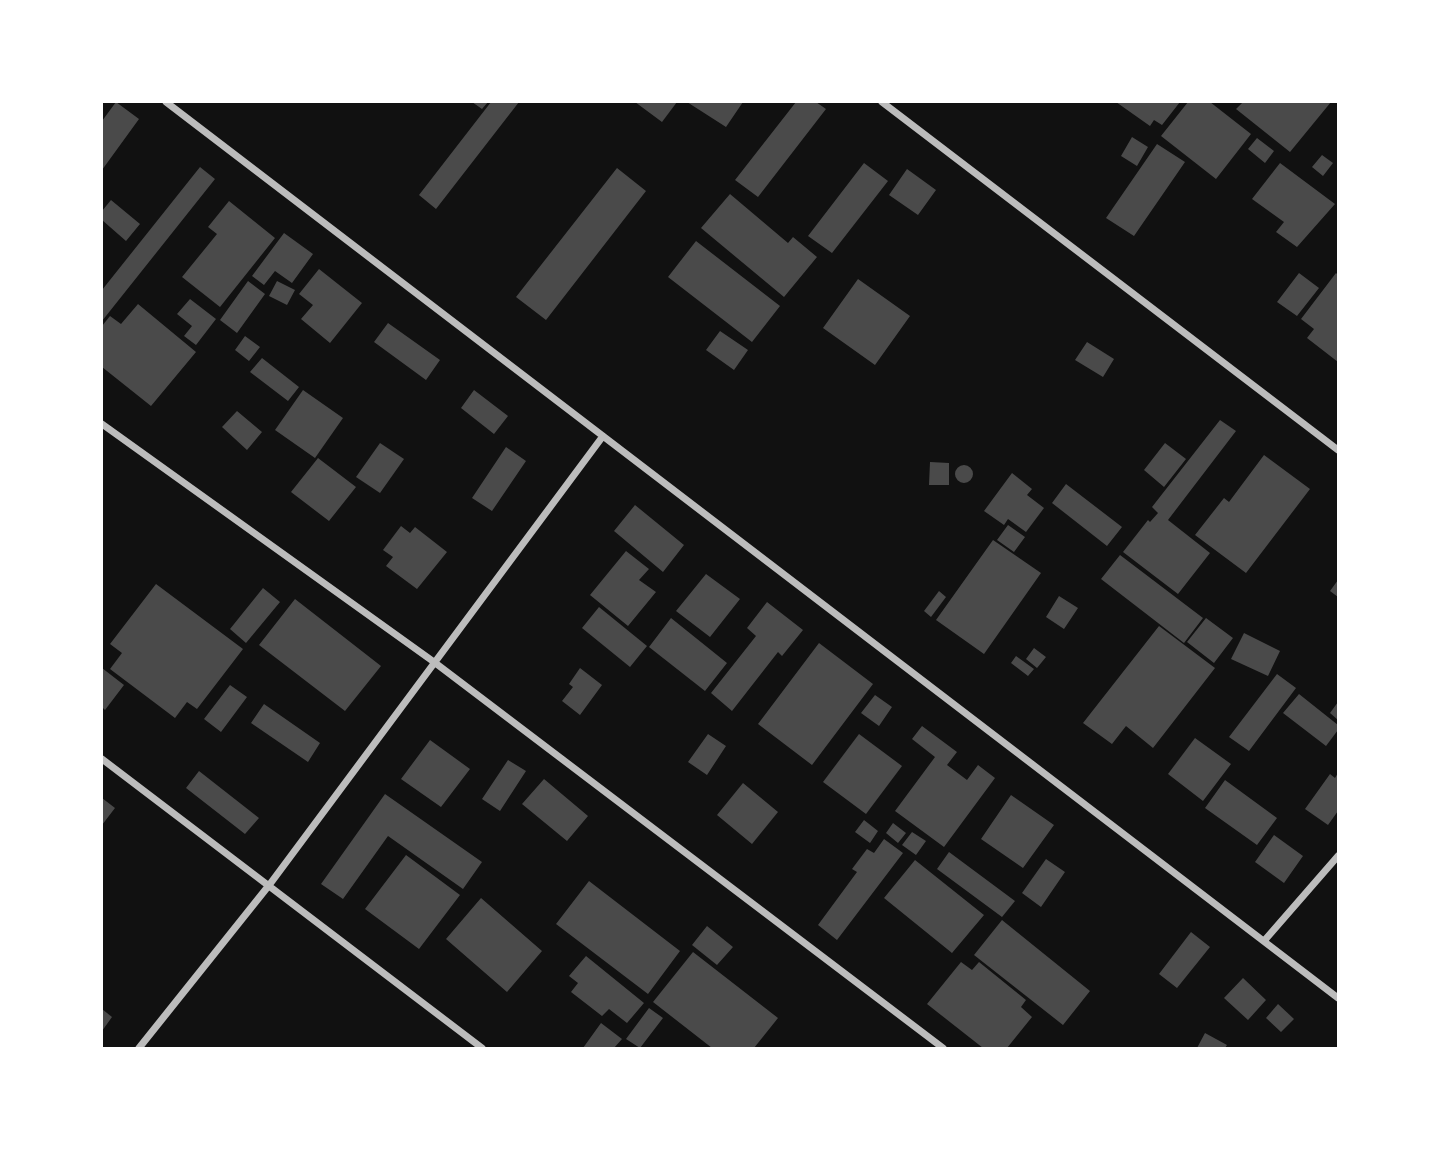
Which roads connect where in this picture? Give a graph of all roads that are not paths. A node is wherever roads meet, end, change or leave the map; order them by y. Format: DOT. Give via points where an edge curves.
graph roads {
  1 [pos="166,102"];
  2 [pos="882,102"];
  3 [pos="102,424"];
  4 [pos="603,436"];
  5 [pos="1339,450"];
  6 [pos="434,662"];
  7 [pos="102,759"];
  8 [pos="1339,856"];
  9 [pos="270,884"];
  10 [pos="1264,941"];
  11 [pos="1339,998"];
  12 [pos="139,1048"];
  13 [pos="482,1048"];
  14 [pos="943,1048"];
  1 -- 4 [label="street"];
  2 -- 5 [label="street"];
  3 -- 6 [label="street"];
  4 -- 6 [label="street"];
  4 -- 10 [label="street"];
  6 -- 9 [label="street"];
  6 -- 14 [label="street"];
  7 -- 9 [label="street"];
  8 -- 10 [label="street"];
  9 -- 12 [label="street"];
  9 -- 13 [label="street"];
  10 -- 11 [label="street"];
}
